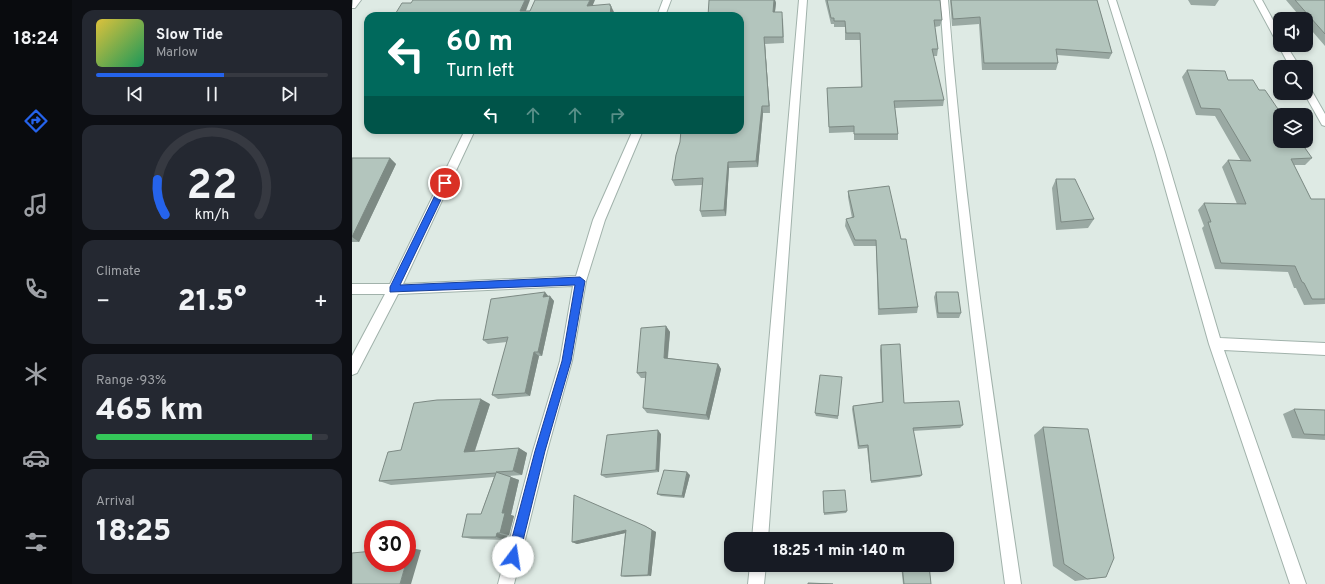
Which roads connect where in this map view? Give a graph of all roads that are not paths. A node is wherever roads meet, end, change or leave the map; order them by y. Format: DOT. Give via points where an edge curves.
graph roads {
  1 [pos="357,0"];
  2 [pos="666,0"];
  3 [pos="803,0"];
  4 [pos="944,0"];
  5 [pos="1112,0"];
  6 [pos="1258,0"];
  7 [pos="352,6"];
  8 [pos="662,12"];
  9 [pos="1273,27"];
  10 [pos="1313,100"];
  11 [pos="1325,122"];
  12 [pos="468,134"];
  13 [pos="636,134"];
  14 [pos="580,281"];
  15 [pos="352,289"];
  16 [pos="394,290"];
  17 [pos="1215,344"];
  18 [pos="1325,349"];
  19 [pos="352,369"];
  20 [pos="761,532"];
  21 [pos="757,572"];
  22 [pos="506,584"];
  23 [pos="756,584"];
  24 [pos="1013,584"];
  25 [pos="1298,584"];
  1 -- 7 [label="street"];
  2 -- 8 [label="street"];
  3 -- 20 [label="street"];
  4 -- 24 [label="street" via="976,323"];
  5 -- 17 [label="street" via="1160,152"];
  6 -- 9 [label="street"];
  10 -- 11 [label="street"];
  12 -- 16 [label="street"];
  13 -- 14 [label="street" via="599,220"];
  14 -- 16 [label="street"];
  14 -- 22 [label="street" via="566,361"];
  15 -- 16 [label="street"];
  16 -- 19 [label="street"];
  17 -- 18 [label="street"];
  17 -- 25 [label="street"];
  21 -- 23 [label="street"];
}
